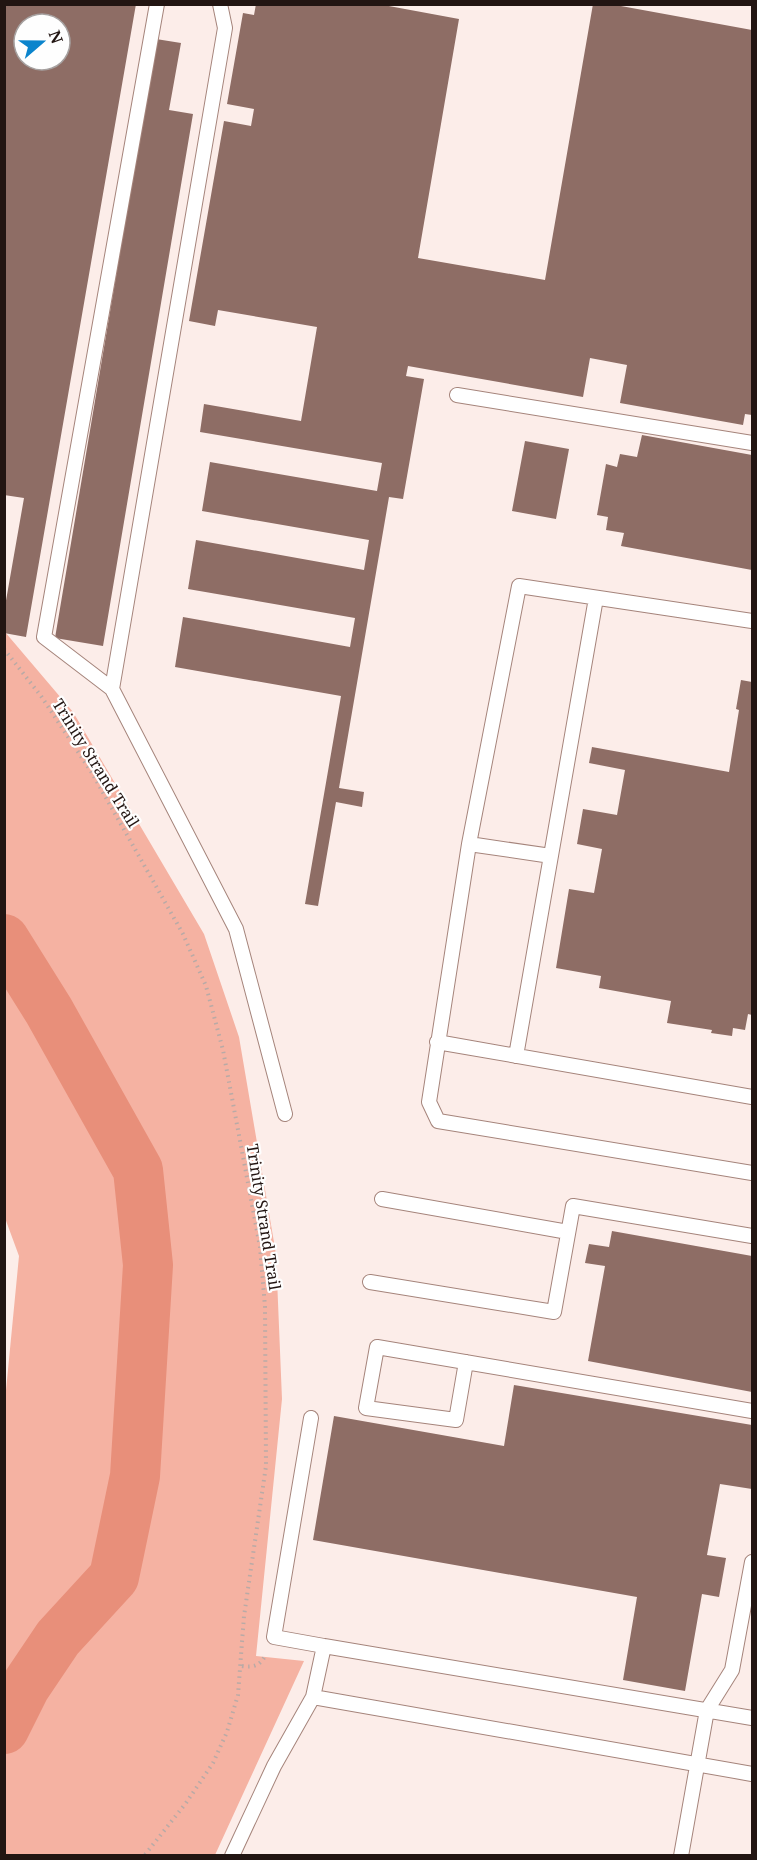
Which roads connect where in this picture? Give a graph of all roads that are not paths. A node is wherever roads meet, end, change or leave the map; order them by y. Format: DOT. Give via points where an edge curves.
graph roads {
  1 [pos="157,4"];
  2 [pos="220,4"];
  3 [pos="456,395"];
  4 [pos="753,443"];
  5 [pos="596,598"];
  6 [pos="753,621"];
  7 [pos="112,689"];
  8 [pos="469,844"];
  9 [pos="551,856"];
  10 [pos="437,1042"];
  11 [pos="516,1056"];
  12 [pos="753,1097"];
  13 [pos="285,1114"];
  14 [pos="753,1173"];
  15 [pos="382,1199"];
  16 [pos="568,1232"];
  17 [pos="753,1236"];
  18 [pos="370,1282"];
  19 [pos="466,1362"];
  20 [pos="753,1411"];
  21 [pos="311,1418"];
  22 [pos="753,1562"];
  23 [pos="324,1646"];
  24 [pos="313,1697"];
  25 [pos="707,1710"];
  26 [pos="753,1718"];
  27 [pos="698,1764"];
  28 [pos="753,1774"];
  29 [pos="232,1856"];
  30 [pos="681,1856"];
  1 -- 7 [label="lane" via="44,637"];
  2 -- 7 [label="lane" via="225,28"];
  3 -- 4 [label="lane"];
  5 -- 6 [label="lane"];
  5 -- 8 [label="lane" via="519,586"];
  5 -- 9 [label="lane"];
  7 -- 13 [label="lane" via="236,929"];
  8 -- 9 [label="lane"];
  8 -- 10 [label="lane"];
  9 -- 11 [label="lane"];
  10 -- 11 [label="lane"];
  10 -- 14 [label="lane" via="429,1102 438,1120"];
  11 -- 12 [label="lane"];
  15 -- 16 [label="lane"];
  16 -- 17 [label="lane" via="573,1206"];
  16 -- 18 [label="lane" via="554,1312"];
  19 -- 19 [label="lane" via="377,1347 366,1408 456,1420"];
  19 -- 20 [label="lane"];
  21 -- 23 [label="lane" via="274,1637"];
  22 -- 25 [label="lane" via="732,1670"];
  23 -- 24 [label="lane"];
  23 -- 25 [label="lane"];
  24 -- 27 [label="lane"];
  24 -- 29 [label="lane" via="274,1766"];
  25 -- 26 [label="lane"];
  25 -- 27 [label="lane"];
  27 -- 28 [label="lane"];
  27 -- 30 [label="lane"];
}
